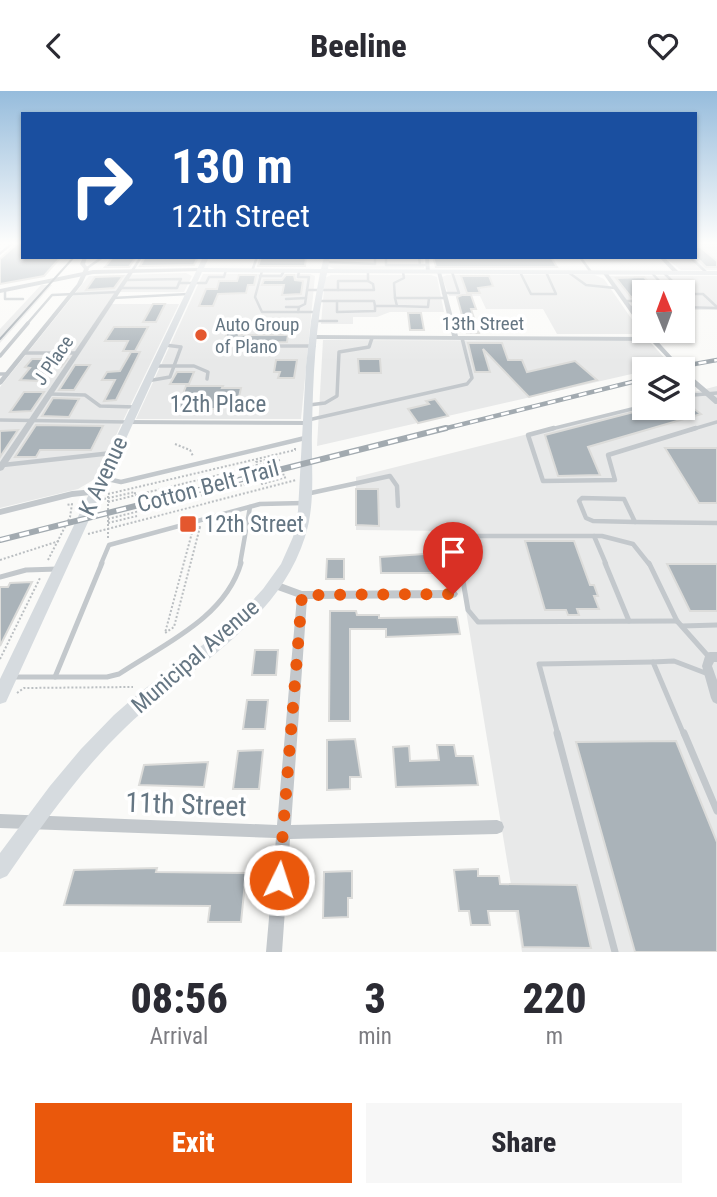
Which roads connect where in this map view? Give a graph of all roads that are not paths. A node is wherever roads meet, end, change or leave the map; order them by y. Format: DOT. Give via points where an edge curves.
graph roads {
  1 [pos="38,282"];
  2 [pos="79,282"];
  3 [pos="124,282"];
  4 [pos="194,282"];
  5 [pos="206,282"];
  6 [pos="258,282"];
  7 [pos="337,282"];
  8 [pos="338,282"];
  9 [pos="370,282"];
  10 [pos="396,282"];
  11 [pos="441,282"];
  12 [pos="455,282"];
  13 [pos="523,282"];
  14 [pos="551,282"];
  15 [pos="582,282"];
  16 [pos="611,282"];
  17 [pos="179,283"];
  18 [pos="615,288"];
  19 [pos="191,289"];
  20 [pos="317,289"];
  21 [pos="3,291"];
  22 [pos="338,291"];
  23 [pos="117,293"];
  24 [pos="695,294"];
  25 [pos="70,295"];
  26 [pos="444,296"];
  27 [pos="395,298"];
  28 [pos="429,298"];
  29 [pos="23,299"];
  30 [pos="286,299"];
  31 [pos="337,301"];
  32 [pos="625,301"];
  33 [pos="632,301"];
  34 [pos="286,306"];
  35 [pos="375,306"];
  36 [pos="397,306"];
  37 [pos="299,307"];
  38 [pos="629,307"];
  39 [pos="695,307"];
  40 [pos="632,311"];
  41 [pos="298,312"];
  42 [pos="337,321"];
  43 [pos="372,338"];
  44 [pos="458,338"];
  45 [pos="632,339"];
  46 [pos="315,342"];
  47 [pos="656,343"];
  48 [pos="164,345"];
  49 [pos="253,346"];
  50 [pos="24,353"];
  51 [pos="77,353"];
  52 [pos="0,356"];
  53 [pos="669,357"];
  54 [pos="155,366"];
  55 [pos="174,366"];
  56 [pos="4,374"];
  57 [pos="208,379"];
  58 [pos="147,381"];
  59 [pos="695,381"];
  60 [pos="0,383"];
  61 [pos="707,392"];
  62 [pos="717,393"];
  63 [pos="50,394"];
  64 [pos="695,394"];
  65 [pos="717,402"];
  66 [pos="309,405"];
  67 [pos="135,407"];
  68 [pos="632,409"];
  69 [pos="0,420"];
  70 [pos="31,422"];
  71 [pos="128,422"];
  72 [pos="717,422"];
  73 [pos="305,432"];
  74 [pos="114,453"];
  75 [pos="1,466"];
  76 [pos="106,482"];
  77 [pos="105,497"];
  78 [pos="305,499"];
  79 [pos="398,506"];
  80 [pos="250,507"];
  81 [pos="0,512"];
  82 [pos="635,522"];
  83 [pos="717,523"];
  84 [pos="594,536"];
  85 [pos="60,569"];
  86 [pos="0,577"];
  87 [pos="275,585"];
  88 [pos="453,594"];
  89 [pos="302,595"];
  90 [pos="629,621"];
  91 [pos="679,623"];
  92 [pos="717,625"];
  93 [pos="713,657"];
  94 [pos="653,662"];
  95 [pos="709,675"];
  96 [pos="9,677"];
  97 [pos="55,677"];
  98 [pos="0,696"];
  99 [pos="717,698"];
  100 [pos="717,811"];
  101 [pos="0,821"];
  102 [pos="33,823"];
  103 [pos="497,827"];
  104 [pos="283,831"];
  105 [pos="0,869"];
  106 [pos="274,952"];
  107 [pos="615,952"];
  1 -- 21 [label="street"];
  2 -- 25 [label="street"];
  3 -- 23 [label="street, J Place"];
  4 -- 19 [label="main road, K Avenue"];
  5 -- 19 [label="lane"];
  6 -- 41 [label="lane" via="254,294 262,312"];
  7 -- 20 [label="main road"];
  8 -- 22 [label="lane"];
  9 -- 22 [label="lane" via="374,290"];
  10 -- 27 [label="lane"];
  11 -- 26 [label="street"];
  12 -- 26 [label="lane" via="458,293"];
  13 -- 14 [label="lane" via="531,294 556,294"];
  15 -- 18 [label="lane"];
  16 -- 18 [label="street"];
  17 -- 19 [label="lane"];
  17 -- 23 [label="lane" via="177,288"];
  18 -- 32 [label="street"];
  19 -- 23 [label="lane"];
  19 -- 48 [label="main road, K Avenue"];
  20 -- 22 [label="lane"];
  20 -- 30 [label="lane"];
  20 -- 31 [label="lane"];
  20 -- 37 [label="lane"];
  20 -- 41 [label="lane"];
  20 -- 42 [label="lane"];
  20 -- 46 [label="main road, Municipal Avenue"];
  21 -- 29 [label="lane" via="5,299"];
  23 -- 25 [label="lane"];
  23 -- 51 [label="street, J Place"];
  24 -- 39 [label="lane" via="703,294 717,307"];
  25 -- 50 [label="street"];
  25 -- 52 [label="lane" via="52,295"];
  26 -- 28 [label="lane"];
  26 -- 44 [label="street"];
  27 -- 28 [label="lane"];
  27 -- 36 [label="lane"];
  28 -- 36 [label="lane" via="428,307"];
  31 -- 35 [label="lane" via="374,301"];
  31 -- 35 [label="lane" via="337,311 375,311"];
  32 -- 33 [label="lane"];
  32 -- 38 [label="street"];
  34 -- 37 [label="lane"];
  35 -- 36 [label="lane"];
  37 -- 41 [label="lane"];
  38 -- 40 [label="street"];
  43 -- 44 [label="street, 13th Street"];
  43 -- 46 [label="street, 13th Street"];
  43 -- 66 [label="lane" via="369,347 340,350 337,396"];
  44 -- 45 [label="street, 13th Street"];
  44 -- 73 [label="lane" via="472,378 467,384"];
  46 -- 49 [label="lane"];
  46 -- 66 [label="main road, Municipal Avenue"];
  47 -- 53 [label="street"];
  48 -- 54 [label="main road, K Avenue"];
  48 -- 55 [label="lane" via="181,347"];
  50 -- 51 [label="lane"];
  50 -- 56 [label="street"];
  51 -- 63 [label="street, J Place"];
  54 -- 55 [label="lane"];
  54 -- 58 [label="main road, K Avenue"];
  55 -- 57 [label="lane" via="203,369"];
  55 -- 58 [label="lane" via="167,379"];
  56 -- 60 [label="street"];
  58 -- 67 [label="main road, K Avenue"];
  59 -- 61 [label="street"];
  61 -- 62 [label="lane"];
  61 -- 64 [label="lane"];
  61 -- 65 [label="street"];
  63 -- 67 [label="lane" via="85,395 100,406"];
  63 -- 70 [label="street, J Place"];
  66 -- 73 [label="main road, Municipal Avenue"];
  67 -- 71 [label="main road, K Avenue"];
  68 -- 72 [label="lane" via="528,435 543,481 615,480 608,456"];
  69 -- 70 [label="lane"];
  70 -- 71 [label="lane"];
  70 -- 75 [label="street, J Place"];
  71 -- 73 [label="street, 12th Place"];
  71 -- 74 [label="main road, K Avenue"];
  73 -- 76 [label="lane" via="121,482"];
  73 -- 78 [label="main road, Municipal Avenue"];
  74 -- 75 [label="lane"];
  74 -- 76 [label="main road, K Avenue"];
  76 -- 77 [label="main road, K Avenue"];
  77 -- 81 [label="street" via="72,494"];
  77 -- 85 [label="main road, K Avenue"];
  78 -- 79 [label="lane" via="390,476 396,480"];
  78 -- 80 [label="lane"];
  78 -- 87 [label="main road, Municipal Avenue" via="300,536"];
  80 -- 97 [label="lane" via="109,545"];
  80 -- 97 [label="lane" via="239,576 217,608 119,674"];
  82 -- 82 [label="lane" via="593,521 586,518 579,501 624,499"];
  82 -- 83 [label="lane"];
  84 -- 90 [label="lane"];
  84 -- 90 [label="lane" via="464,538 458,552 468,610 485,624"];
  84 -- 91 [label="lane" via="621,539 639,549"];
  85 -- 86 [label="lane" via="26,570"];
  85 -- 96 [label="main road, K Avenue"];
  87 -- 89 [label="street"];
  87 -- 102 [label="main road, Municipal Avenue" via="237,625 122,718"];
  88 -- 89 [label="street"];
  89 -- 104 [label="street"];
  90 -- 91 [label="lane"];
  91 -- 92 [label="lane"];
  91 -- 93 [label="lane"];
  93 -- 95 [label="street" via="707,666"];
  94 -- 95 [label="lane" via="674,661"];
  94 -- 100 [label="lane"];
  94 -- 107 [label="lane" via="539,664"];
  95 -- 99 [label="street"];
  96 -- 97 [label="lane"];
  96 -- 98 [label="main road, K Avenue"];
  101 -- 102 [label="street, 11th Street"];
  102 -- 104 [label="street, 11th Street"];
  102 -- 105 [label="main road"];
  103 -- 104 [label="street, 11th Street"];
  104 -- 106 [label="street"];
}
